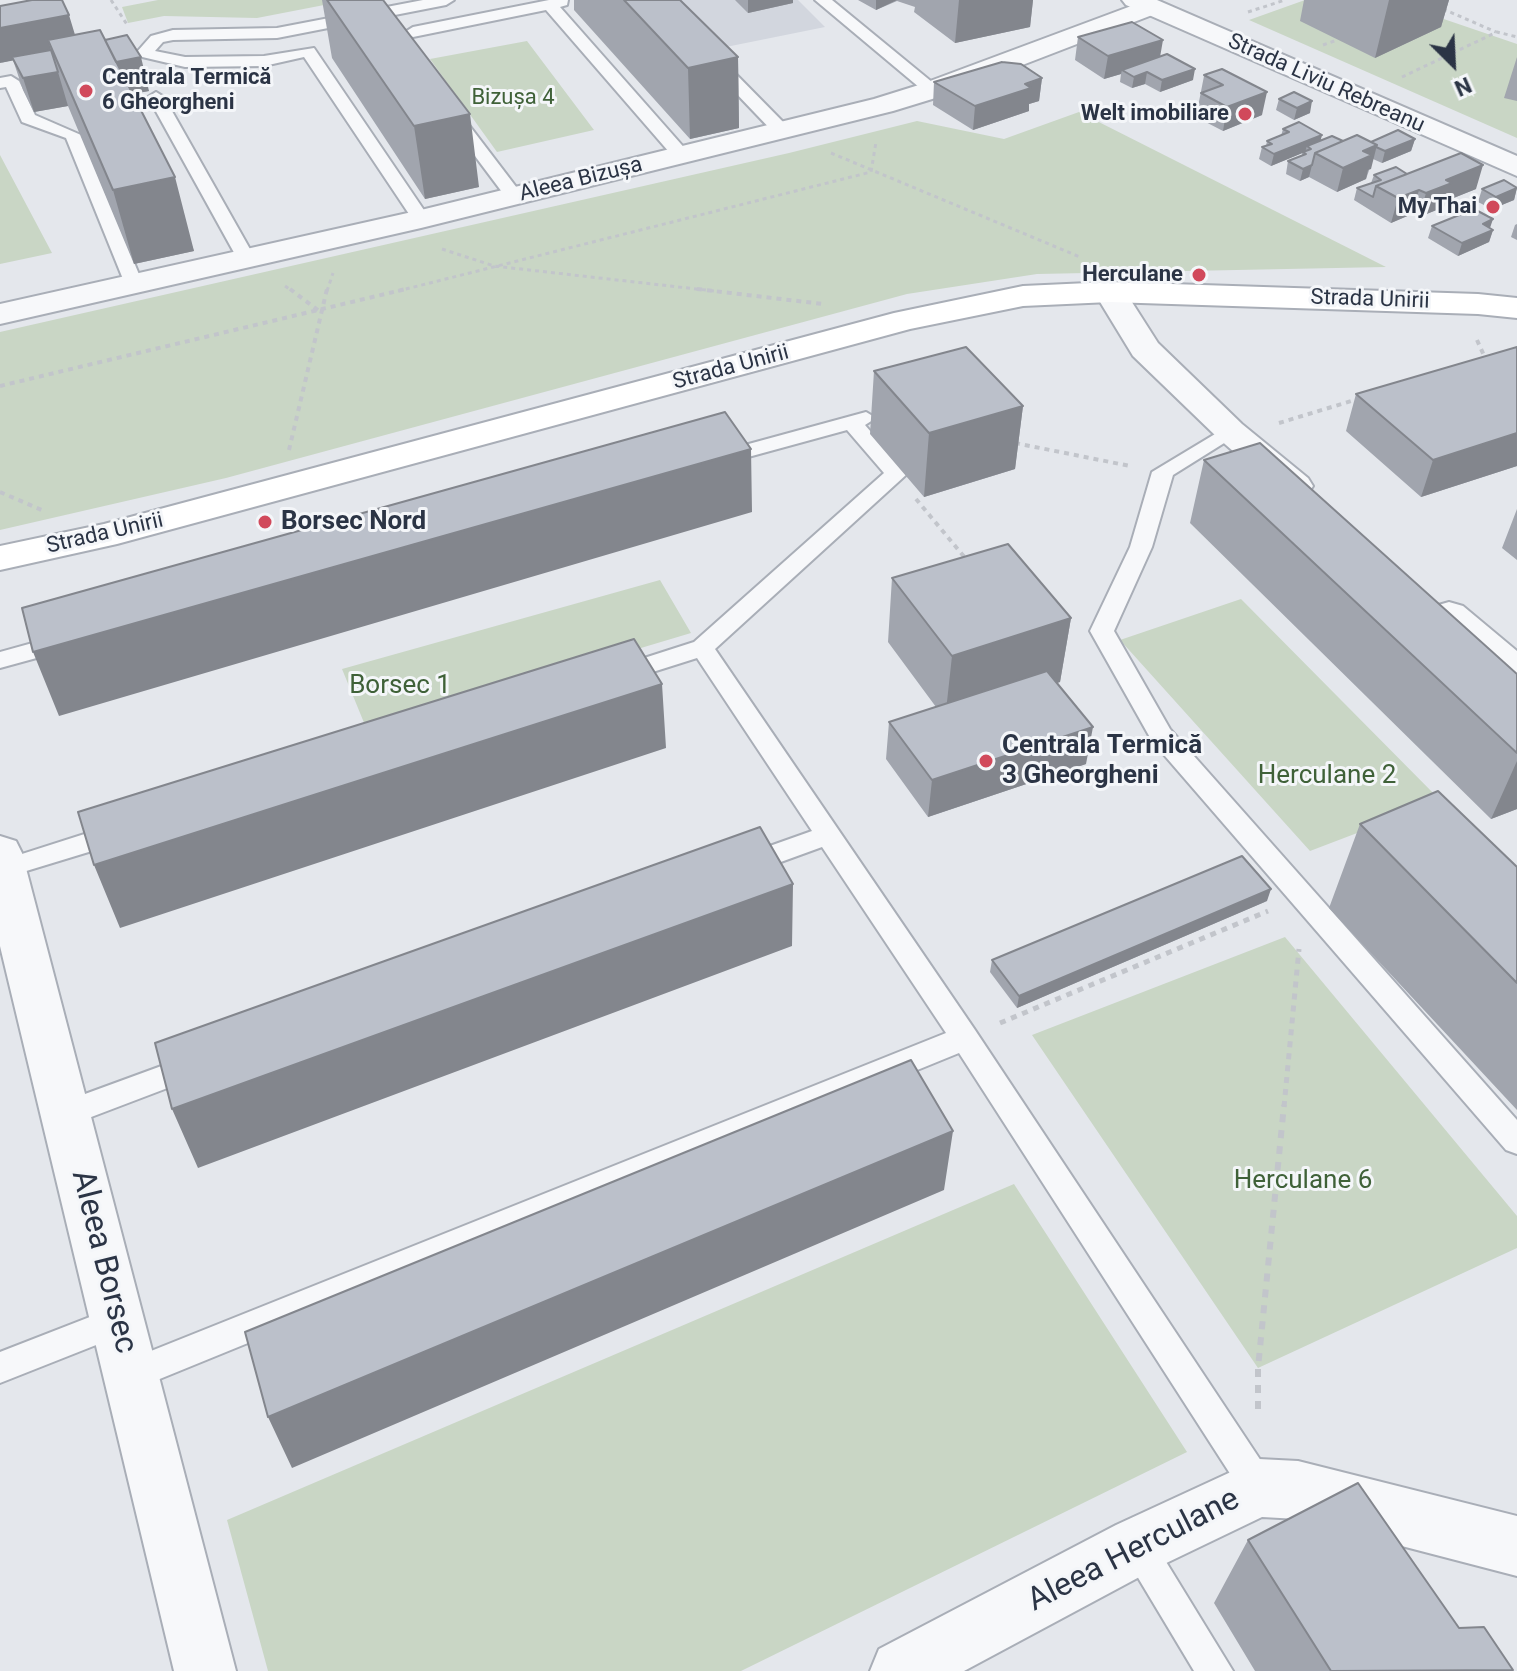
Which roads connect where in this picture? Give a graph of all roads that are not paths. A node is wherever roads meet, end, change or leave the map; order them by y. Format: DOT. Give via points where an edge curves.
graph roads {
  1 [pos="446,0"];
  2 [pos="823,0"];
  3 [pos="555,2"];
  4 [pos="1143,4"];
  5 [pos="413,32"];
  6 [pos="708,55"];
  7 [pos="0,83"];
  8 [pos="932,90"];
  9 [pos="156,97"];
  10 [pos="439,97"];
  11 [pos="783,132"];
  12 [pos="682,156"];
  13 [pos="1517,167"];
  14 [pos="514,196"];
  15 [pos="421,219"];
  16 [pos="246,258"];
  17 [pos="134,284"];
  18 [pos="1110,292"];
  19 [pos="1517,295"];
  20 [pos="1517,308"];
  21 [pos="0,314"];
  22 [pos="1477,319"];
  23 [pos="882,413"];
  24 [pos="852,422"];
  25 [pos="1234,434"];
  26 [pos="700,464"];
  27 [pos="1320,506"];
  28 [pos="0,558"];
  29 [pos="1424,595"];
  30 [pos="91,634"];
  31 [pos="702,648"];
  32 [pos="0,660"];
  33 [pos="1517,673"];
  34 [pos="596,682"];
  35 [pos="141,826"];
  36 [pos="828,835"];
  37 [pos="2,861"];
  38 [pos="723,873"];
  39 [pos="965,1038"];
  40 [pos="215,1059"];
  41 [pos="65,1114"];
  42 [pos="1517,1141"];
  43 [pos="118,1321"];
  44 [pos="0,1368"];
  45 [pos="133,1374"];
  46 [pos="1259,1488"];
  47 [pos="1137,1546"];
  48 [pos="1517,1546"];
  49 [pos="205,1671"];
  50 [pos="901,1671"];
  51 [pos="1215,1671"];
  1 -- 15 [label="lane" via="277,33 173,35 157,39 144,53 185,62 264,61 308,51"];
  2 -- 8 [label="lane"];
  3 -- 5 [label="lane"];
  3 -- 12 [label="lane"];
  4 -- 8 [label="street, Aleea Bizușa"];
  4 -- 13 [label="street, Strada Liviu Rebreanu"];
  6 -- 11 [label="lane"];
  7 -- 17 [label="lane" via="11,81 28,118 73,135"];
  8 -- 11 [label="street, Aleea Bizușa"];
  9 -- 16 [label="lane"];
  10 -- 14 [label="lane"];
  11 -- 12 [label="street, Aleea Bizușa"];
  12 -- 14 [label="street, Aleea Bizușa"];
  14 -- 15 [label="street, Aleea Bizușa"];
  15 -- 16 [label="street, Aleea Bizușa"];
  16 -- 17 [label="street, Aleea Bizușa"];
  17 -- 21 [label="street, Aleea Bizușa"];
  18 -- 22 [label="main road, Strada Unirii"];
  18 -- 25 [label="street" via="1145,349"];
  18 -- 28 [label="main road, Strada Unirii" via="1023,296 906,320 104,536"];
  19 -- 22 [label="main road, Strada Unirii"];
  20 -- 22 [label="main road, Strada Unirii"];
  23 -- 24 [label="lane"];
  24 -- 26 [label="lane"];
  24 -- 31 [label="lane" via="896,474"];
  25 -- 27 [label="street"];
  25 -- 42 [label="lane" via="1163,472 1141,547 1102,631 1161,735"];
  29 -- 33 [label="street"];
  30 -- 32 [label="lane"];
  31 -- 34 [label="lane"];
  31 -- 36 [label="lane"];
  35 -- 37 [label="lane"];
  36 -- 38 [label="lane"];
  36 -- 39 [label="lane"];
  37 -- 41 [label="street, Aleea Borsec"];
  39 -- 45 [label="lane"];
  39 -- 46 [label="lane"];
  40 -- 41 [label="lane"];
  41 -- 43 [label="street, Aleea Borsec"];
  43 -- 44 [label="lane"];
  43 -- 45 [label="street, Aleea Borsec"];
  45 -- 49 [label="street, Aleea Borsec"];
  46 -- 47 [label="street, Aleea Herculane"];
  46 -- 48 [label="street, Aleea Herculane" via="1298,1490"];
  47 -- 50 [label="street, Aleea Herculane"];
  47 -- 51 [label="lane"];
}
